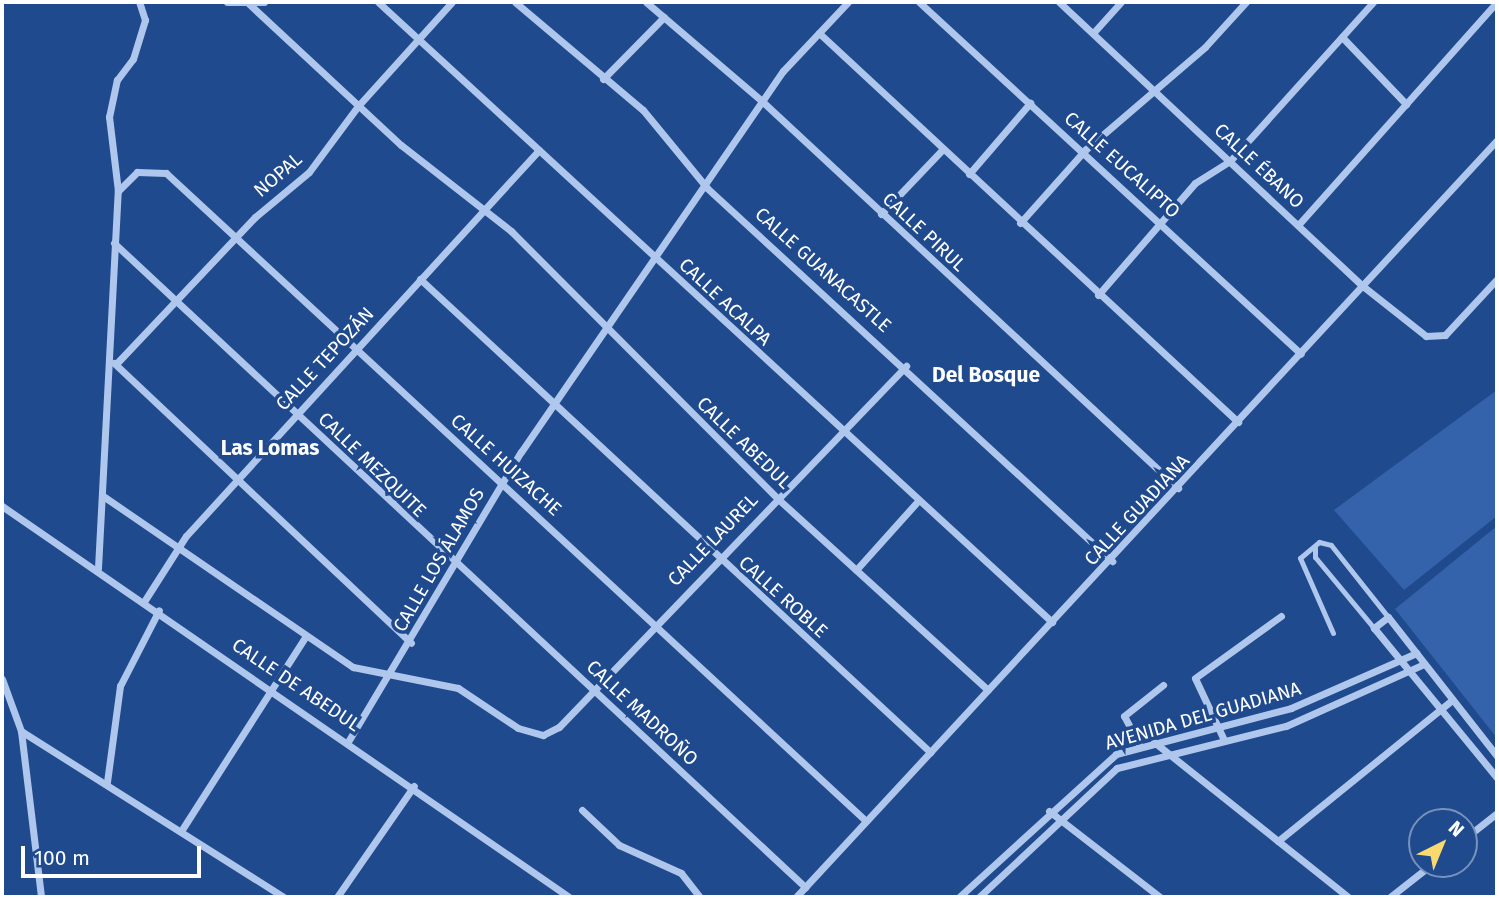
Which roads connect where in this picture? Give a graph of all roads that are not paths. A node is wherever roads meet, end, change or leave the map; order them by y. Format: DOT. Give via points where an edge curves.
graph roads {
  1 [pos="139,2"];
  2 [pos="227,2"];
  3 [pos="264,2"];
  4 [pos="379,2"];
  5 [pos="452,2"];
  6 [pos="515,2"];
  7 [pos="646,2"];
  8 [pos="848,2"];
  9 [pos="919,2"];
  10 [pos="1059,2"];
  11 [pos="1121,2"];
  12 [pos="1247,2"];
  13 [pos="1373,2"];
  14 [pos="1497,2"];
  15 [pos="248,3"];
  16 [pos="664,17"];
  17 [pos="1094,32"];
  18 [pos="819,33"];
  19 [pos="419,37"];
  20 [pos="1342,37"];
  21 [pos="603,79"];
  22 [pos="1157,91"];
  23 [pos="763,102"];
  24 [pos="1030,103"];
  25 [pos="1406,104"];
  26 [pos="358,106"];
  27 [pos="1497,140"];
  28 [pos="943,149"];
  29 [pos="539,150"];
  30 [pos="1085,150"];
  31 [pos="1230,161"];
  32 [pos="969,174"];
  33 [pos="707,188"];
  34 [pos="118,191"];
  35 [pos="484,211"];
  36 [pos="881,214"];
  37 [pos="1020,223"];
  38 [pos="1163,223"];
  39 [pos="1299,224"];
  40 [pos="236,236"];
  41 [pos="114,243"];
  42 [pos="657,261"];
  43 [pos="420,279"];
  44 [pos="1497,279"];
  45 [pos="1364,287"];
  46 [pos="1098,295"];
  47 [pos="175,300"];
  48 [pos="606,331"];
  49 [pos="357,351"];
  50 [pos="1301,354"];
  51 [pos="113,362"];
  52 [pos="906,366"];
  53 [pos="555,406"];
  54 [pos="296,414"];
  55 [pos="1238,422"];
  56 [pos="842,432"];
  57 [pos="237,478"];
  58 [pos="502,482"];
  59 [pos="1178,488"];
  60 [pos="103,496"];
  61 [pos="777,498"];
  62 [pos="918,501"];
  63 [pos="2,506"];
  64 [pos="1317,545"];
  65 [pos="177,549"];
  66 [pos="718,559"];
  67 [pos="1112,561"];
  68 [pos="455,566"];
  69 [pos="98,568"];
  70 [pos="856,569"];
  71 [pos="145,600"];
  72 [pos="159,610"];
  73 [pos="1280,616"];
  74 [pos="1388,617"];
  75 [pos="656,621"];
  76 [pos="1052,622"];
  77 [pos="1374,628"];
  78 [pos="1333,633"];
  79 [pos="305,637"];
  80 [pos="411,643"];
  81 [pos="1416,653"];
  82 [pos="1401,659"];
  83 [pos="1424,664"];
  84 [pos="1410,671"];
  85 [pos="389,676"];
  86 [pos="2,679"];
  87 [pos="1163,685"];
  88 [pos="594,688"];
  89 [pos="273,690"];
  90 [pos="988,690"];
  91 [pos="1451,700"];
  92 [pos="1440,709"];
  93 [pos="1218,727"];
  94 [pos="21,731"];
  95 [pos="349,740"];
  96 [pos="1224,740"];
  97 [pos="1154,742"];
  98 [pos="1140,746"];
  99 [pos="930,752"];
  100 [pos="1166,752"];
  101 [pos="1497,756"];
  102 [pos="1497,778"];
  103 [pos="107,782"];
  104 [pos="414,786"];
  105 [pos="582,810"];
  106 [pos="1049,811"];
  107 [pos="1497,813"];
  108 [pos="865,820"];
  109 [pos="1060,820"];
  110 [pos="183,828"];
  111 [pos="1478,828"];
  112 [pos="1278,841"];
  113 [pos="1414,878"];
  114 [pos="805,887"];
  115 [pos="558,890"];
  116 [pos="963,896"];
  117 [pos="41,897"];
  118 [pos="284,897"];
  119 [pos="337,897"];
  120 [pos="552,897"];
  121 [pos="569,897"];
  122 [pos="700,897"];
  123 [pos="796,897"];
  124 [pos="979,897"];
  125 [pos="1160,897"];
  126 [pos="1348,897"];
  127 [pos="1390,897"];
  1 -- 34 [label="street" via="145,20 134,60 117,80 109,117"];
  2 -- 15 [label="street"];
  3 -- 15 [label="street"];
  4 -- 19 [label="street, CALLE ACALPA"];
  5 -- 19 [label="street, NOPAL"];
  6 -- 21 [label="street, CALLE GUANACASTLE"];
  7 -- 16 [label="street, CALLE PIRUL"];
  8 -- 18 [label="street, CALLE LOS ÁLAMOS"];
  9 -- 24 [label="street, CALLE EUCALIPTO"];
  10 -- 17 [label="street, CALLE ÉBANO"];
  11 -- 17 [label="street"];
  12 -- 22 [label="street"];
  13 -- 20 [label="street"];
  14 -- 25 [label="street"];
  15 -- 26 [label="street, CALLE ABEDUL"];
  16 -- 21 [label="street"];
  16 -- 23 [label="street, CALLE PIRUL"];
  17 -- 22 [label="street, CALLE ÉBANO"];
  18 -- 23 [label="street, CALLE LOS ÁLAMOS"];
  18 -- 28 [label="street"];
  19 -- 26 [label="street, NOPAL"];
  19 -- 29 [label="street, CALLE ACALPA"];
  20 -- 25 [label="street"];
  20 -- 31 [label="street"];
  21 -- 33 [label="street, CALLE GUANACASTLE" via="659,126"];
  22 -- 30 [label="street"];
  22 -- 31 [label="street, CALLE ÉBANO"];
  23 -- 33 [label="street, CALLE LOS ÁLAMOS"];
  23 -- 36 [label="street, CALLE PIRUL"];
  24 -- 30 [label="street, CALLE EUCALIPTO"];
  24 -- 32 [label="street"];
  25 -- 39 [label="street"];
  26 -- 35 [label="street, CALLE ABEDUL"];
  26 -- 40 [label="street, NOPAL" via="309,172"];
  27 -- 45 [label="street, CALLE GUADIANA"];
  28 -- 32 [label="street"];
  28 -- 36 [label="street"];
  29 -- 35 [label="street, CALLE TEPOZÁN"];
  29 -- 42 [label="street, CALLE ACALPA"];
  30 -- 37 [label="street"];
  30 -- 38 [label="street, CALLE EUCALIPTO"];
  31 -- 38 [label="street" via="1195,183"];
  31 -- 39 [label="street, CALLE ÉBANO"];
  32 -- 37 [label="street"];
  33 -- 42 [label="street, CALLE LOS ÁLAMOS"];
  33 -- 52 [label="street, CALLE GUANACASTLE"];
  34 -- 40 [label="street, CALLE HUIZACHE" via="137,172 166,173"];
  34 -- 41 [label="street"];
  35 -- 43 [label="street, CALLE TEPOZÁN"];
  35 -- 48 [label="street, CALLE ABEDUL" via="511,231"];
  36 -- 59 [label="street, CALLE PIRUL"];
  37 -- 46 [label="street"];
  38 -- 46 [label="street"];
  38 -- 50 [label="street, CALLE EUCALIPTO"];
  39 -- 45 [label="street, CALLE ÉBANO"];
  40 -- 47 [label="street, NOPAL"];
  40 -- 49 [label="street, CALLE HUIZACHE"];
  41 -- 47 [label="street, CALLE MEZQUITE"];
  41 -- 51 [label="street"];
  42 -- 48 [label="street, CALLE LOS ÁLAMOS"];
  42 -- 56 [label="street, CALLE ACALPA"];
  43 -- 49 [label="street, CALLE TEPOZÁN"];
  43 -- 53 [label="street, CALLE ROBLE"];
  44 -- 45 [label="street, CALLE ÉBANO" via="1445,335 1426,336"];
  45 -- 50 [label="street, CALLE GUADIANA"];
  46 -- 55 [label="street"];
  47 -- 51 [label="street, NOPAL"];
  47 -- 54 [label="street, CALLE MEZQUITE"];
  48 -- 53 [label="street, CALLE LOS ÁLAMOS"];
  48 -- 61 [label="street, CALLE ABEDUL"];
  49 -- 54 [label="street, CALLE TEPOZÁN"];
  49 -- 58 [label="street, CALLE HUIZACHE"];
  50 -- 55 [label="street, CALLE GUADIANA"];
  51 -- 57 [label="street"];
  51 -- 60 [label="street"];
  52 -- 56 [label="street, CALLE LAUREL"];
  52 -- 67 [label="street, CALLE GUANACASTLE"];
  53 -- 58 [label="street, CALLE LOS ÁLAMOS"];
  53 -- 66 [label="street, CALLE ROBLE"];
  54 -- 57 [label="street, CALLE TEPOZÁN"];
  54 -- 68 [label="street, CALLE MEZQUITE"];
  55 -- 59 [label="street, CALLE GUADIANA"];
  56 -- 61 [label="street, CALLE LAUREL"];
  56 -- 62 [label="street, CALLE ACALPA"];
  57 -- 65 [label="street, CALLE TEPOZÁN"];
  57 -- 80 [label="street"];
  58 -- 68 [label="street, CALLE LOS ÁLAMOS"];
  58 -- 75 [label="street, CALLE HUIZACHE"];
  59 -- 67 [label="street, CALLE GUADIANA"];
  60 -- 65 [label="street"];
  60 -- 69 [label="street"];
  61 -- 66 [label="street, CALLE LAUREL"];
  61 -- 70 [label="street, CALLE ABEDUL"];
  62 -- 70 [label="street"];
  62 -- 76 [label="street, CALLE ACALPA"];
  63 -- 69 [label="street, CALLE DE ABEDUL"];
  64 -- 74 [label="lane" via="1331,545"];
  64 -- 77 [label="lane" via="1315,557"];
  64 -- 78 [label="lane" via="1300,558"];
  65 -- 71 [label="street, CALLE TEPOZÁN"];
  65 -- 79 [label="street"];
  66 -- 75 [label="street, CALLE LAUREL"];
  66 -- 99 [label="street, CALLE ROBLE"];
  67 -- 76 [label="street, CALLE GUADIANA"];
  68 -- 80 [label="street, CALLE LOS ÁLAMOS"];
  68 -- 88 [label="street, CALLE MADROÑO"];
  69 -- 71 [label="street, CALLE DE ABEDUL"];
  70 -- 90 [label="street, CALLE ABEDUL"];
  71 -- 72 [label="street, CALLE DE ABEDUL"];
  72 -- 89 [label="street, CALLE DE ABEDUL"];
  72 -- 103 [label="street" via="120,686"];
  73 -- 93 [label="street" via="1198,672 1196,684"];
  74 -- 77 [label="street"];
  74 -- 81 [label="street"];
  75 -- 88 [label="street, CALLE LAUREL"];
  75 -- 108 [label="street, CALLE HUIZACHE"];
  76 -- 90 [label="street, CALLE GUADIANA"];
  77 -- 82 [label="street"];
  79 -- 85 [label="street" via="353,667"];
  79 -- 89 [label="street"];
  80 -- 85 [label="street, CALLE LOS ÁLAMOS"];
  81 -- 82 [label="street, AVENIDA DEL GUADIANA"];
  81 -- 83 [label="street"];
  82 -- 84 [label="street"];
  82 -- 93 [label="street, AVENIDA DEL GUADIANA" via="1291,708"];
  83 -- 84 [label="street, AVENIDA DEL GUADIANA"];
  83 -- 91 [label="street"];
  84 -- 92 [label="street"];
  84 -- 96 [label="street, AVENIDA DEL GUADIANA" via="1286,726"];
  85 -- 88 [label="street, CALLE LAUREL" via="458,688 518,728 543,735 559,727"];
  85 -- 95 [label="street, CALLE LOS ÁLAMOS"];
  86 -- 94 [label="street"];
  87 -- 98 [label="street" via="1124,716"];
  88 -- 114 [label="street, CALLE MADROÑO"];
  89 -- 95 [label="street, CALLE DE ABEDUL"];
  89 -- 110 [label="street"];
  90 -- 99 [label="street, CALLE GUADIANA"];
  91 -- 92 [label="street"];
  91 -- 101 [label="street"];
  92 -- 102 [label="street"];
  92 -- 112 [label="street"];
  93 -- 96 [label="street"];
  93 -- 97 [label="street, AVENIDA DEL GUADIANA"];
  94 -- 103 [label="street"];
  94 -- 117 [label="street"];
  95 -- 104 [label="street, CALLE DE ABEDUL"];
  96 -- 100 [label="street, AVENIDA DEL GUADIANA"];
  97 -- 98 [label="street, AVENIDA DEL GUADIANA"];
  97 -- 100 [label="street"];
  98 -- 106 [label="street, AVENIDA DEL GUADIANA" via="1101,762"];
  99 -- 108 [label="street, CALLE GUADIANA"];
  100 -- 109 [label="street, AVENIDA DEL GUADIANA" via="1117,768"];
  100 -- 112 [label="street"];
  103 -- 110 [label="street"];
  104 -- 115 [label="street, CALLE DE ABEDUL"];
  104 -- 119 [label="street"];
  105 -- 122 [label="street" via="619,845 681,873"];
  106 -- 109 [label="street"];
  106 -- 116 [label="street, AVENIDA DEL GUADIANA"];
  107 -- 111 [label="street"];
  108 -- 114 [label="street, CALLE GUADIANA"];
  109 -- 124 [label="street, AVENIDA DEL GUADIANA"];
  109 -- 125 [label="street"];
  110 -- 118 [label="street"];
  112 -- 126 [label="street"];
  113 -- 127 [label="street"];
  114 -- 123 [label="street, CALLE GUADIANA"];
  115 -- 120 [label="street"];
  115 -- 121 [label="street, CALLE DE ABEDUL"];
}
